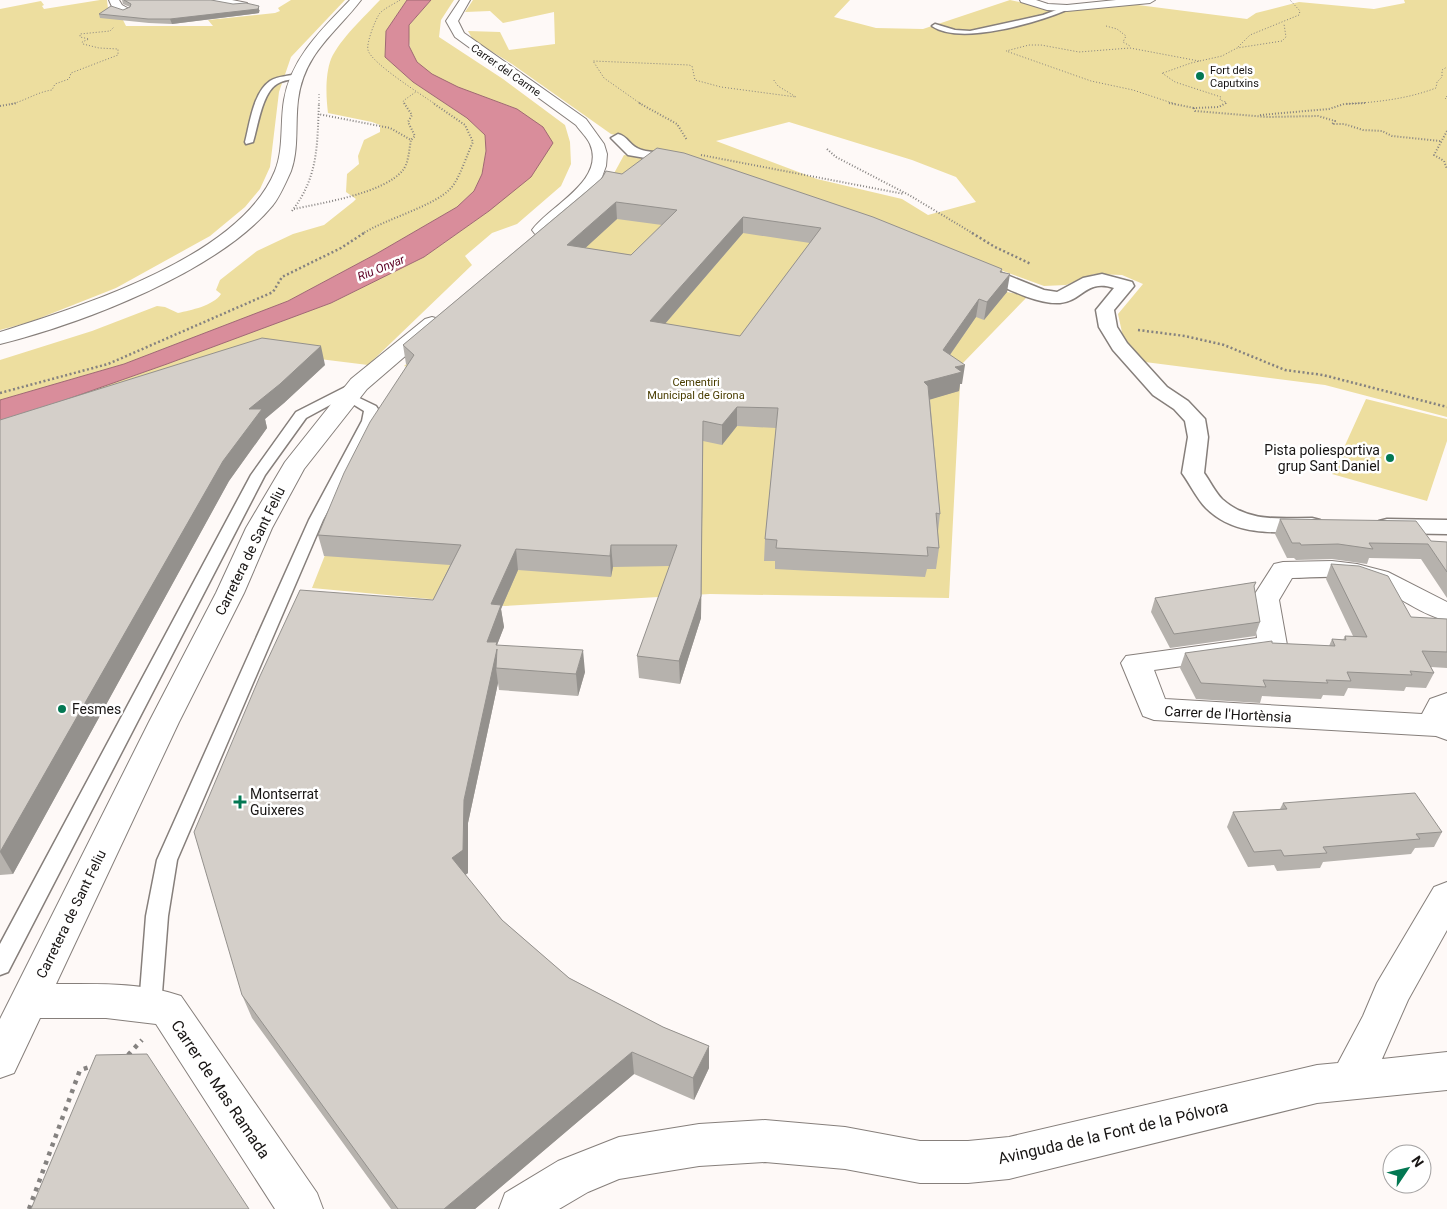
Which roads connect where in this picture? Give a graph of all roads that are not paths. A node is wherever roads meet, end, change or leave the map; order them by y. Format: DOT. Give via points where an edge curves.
graph roads {
  1 [pos="114,0"];
  2 [pos="211,0"];
  3 [pos="356,0"];
  4 [pos="465,0"];
  5 [pos="1025,0"];
  6 [pos="1150,0"];
  7 [pos="243,5"];
  8 [pos="1067,8"];
  9 [pos="124,10"];
  10 [pos="935,26"];
  11 [pos="296,76"];
  12 [pos="618,138"];
  13 [pos="249,142"];
  14 [pos="697,160"];
  15 [pos="526,243"];
  16 [pos="959,261"];
  17 [pos="441,315"];
  18 [pos="0,338"];
  19 [pos="354,391"];
  20 [pos="1331,526"];
  21 [pos="1370,526"];
  22 [pos="1447,526"];
  23 [pos="1447,612"];
  24 [pos="1446,720"];
  25 [pos="1446,898"];
  26 [pos="0,965"];
  27 [pos="29,1001"];
  28 [pos="150,1006"];
  29 [pos="0,1060"];
  30 [pos="1447,1071"];
  31 [pos="1350,1080"];
  32 [pos="301,1209"];
  33 [pos="521,1209"];
  1 -- 9 [label="street"];
  2 -- 7 [label="street"];
  3 -- 11 [label="street" via="318,38"];
  4 -- 15 [label="street, Carrer del Carme" via="452,21 460,35 586,128 597,144 598,166 594,177 573,202"];
  5 -- 8 [label="street" via="1048,7"];
  6 -- 8 [label="street"];
  8 -- 10 [label="lane" via="1045,17 970,33"];
  11 -- 13 [label="lane" via="272,83 268,88 255,115"];
  11 -- 18 [label="street" via="283,172 268,200 247,223 223,242 163,276 78,312"];
  12 -- 14 [label="street" via="634,152"];
  16 -- 20 [label="street" via="1040,296 1059,298 1102,279 1126,286 1105,310 1108,327 1141,371 1194,419 1198,437 1193,473 1214,503 1254,525"];
  17 -- 19 [label="street, Carretera de Sant Feliu"];
  19 -- 26 [label="lane" via="301,415 258,475"];
  19 -- 27 [label="street, Carretera de Sant Feliu" via="293,467 259,528"];
  19 -- 28 [label="lane" via="371,409 369,421 316,520 167,860 157,916"];
  21 -- 22 [label="street"];
  23 -- 24 [label="street, Carrer de l'Hortènsia" via="1378,577 1359,571 1284,570 1265,600 1273,645 1136,663 1154,709"];
  25 -- 31 [label="street" via="1390,995 1380,1023"];
  27 -- 28 [label="street, Carrer de Mas Ramada" via="106,1001"];
  27 -- 29 [label="street, Carretera de Sant Feliu"];
  28 -- 32 [label="street, Carrer de Mas Ramada" via="167,1008"];
  30 -- 31 [label="street, Avinguda de la Font de la Pólvora"];
  31 -- 33 [label="street, Avinguda de la Font de la Pólvora" via="1317,1084 1009,1158 920,1162 845,1148 765,1141 699,1145 619,1158 573,1176"];
}
